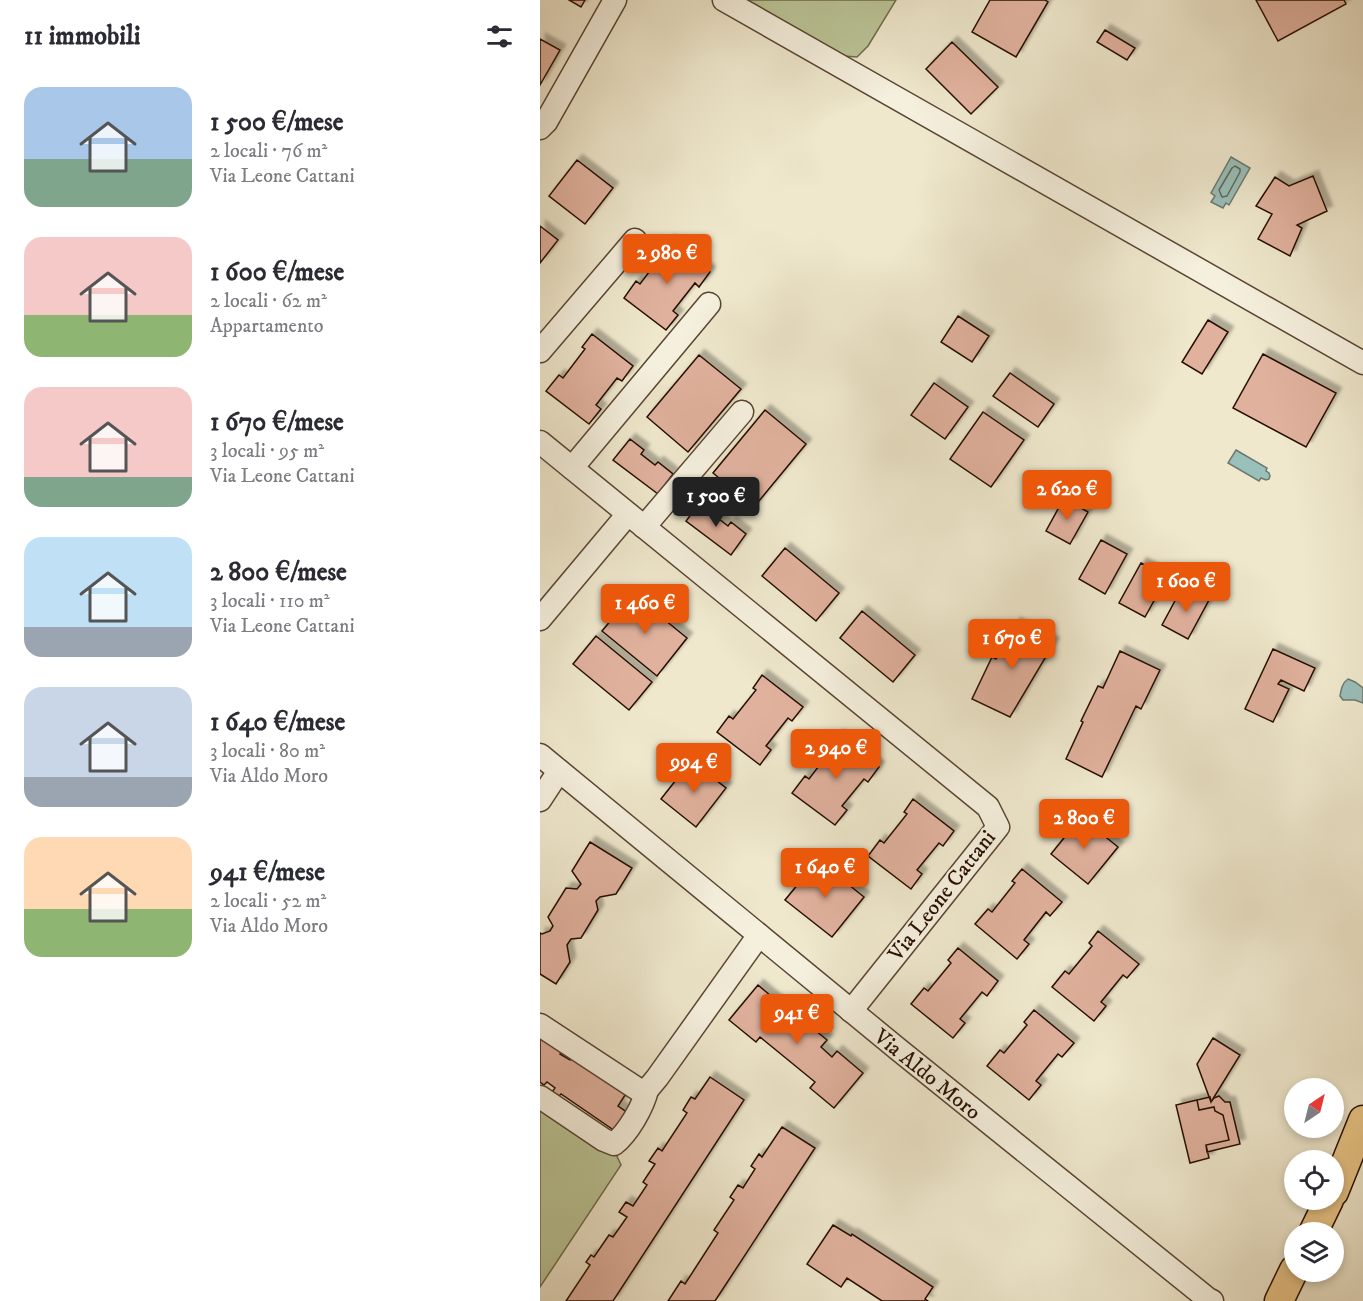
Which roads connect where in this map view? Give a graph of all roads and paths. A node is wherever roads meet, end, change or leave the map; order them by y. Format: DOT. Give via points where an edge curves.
graph roads {
  1 [pos="615,0"];
  2 [pos="724,0"];
  3 [pos="540,128"];
  4 [pos="635,240"];
  5 [pos="709,304"];
  6 [pos="540,351"];
  7 [pos="1363,363"];
  8 [pos="742,412"];
  9 [pos="540,442"];
  10 [pos="572,468"];
  11 [pos="636,521"];
  12 [pos="540,619"];
  13 [pos="540,755"];
  14 [pos="560,771"];
  15 [pos="540,800"];
  16 [pos="759,935"];
  17 [pos="851,1011"];
  18 [pos="540,1025"];
  19 [pos="647,1090"];
  20 [pos="540,1097"];
  21 [pos="1363,1120"];
  22 [pos="1344,1167"];
  23 [pos="1288,1282"];
  24 [pos="1210,1300"];
  25 [pos="1279,1301"];
  1 -- 3 [label="street"];
  2 -- 7 [label="street"];
  4 -- 6 [label="street"];
  5 -- 10 [label="street"];
  8 -- 11 [label="street"];
  9 -- 10 [label="street, Via Leone Cattani"];
  10 -- 11 [label="street, Via Leone Cattani"];
  11 -- 12 [label="street"];
  11 -- 17 [label="street, Via Leone Cattani" via="988,807 998,827"];
  13 -- 14 [label="street, Via Aldo Moro"];
  14 -- 15 [label="street"];
  14 -- 16 [label="street, Via Aldo Moro"];
  16 -- 17 [label="street, Via Aldo Moro"];
  16 -- 19 [label="street"];
  17 -- 24 [label="street, Via Aldo Moro"];
  18 -- 19 [label="street" via="639,1090"];
  19 -- 20 [label="street" via="644,1102 614,1144"];
  21 -- 22 [label="main road"];
  23 -- 25 [label="main road"];
}
